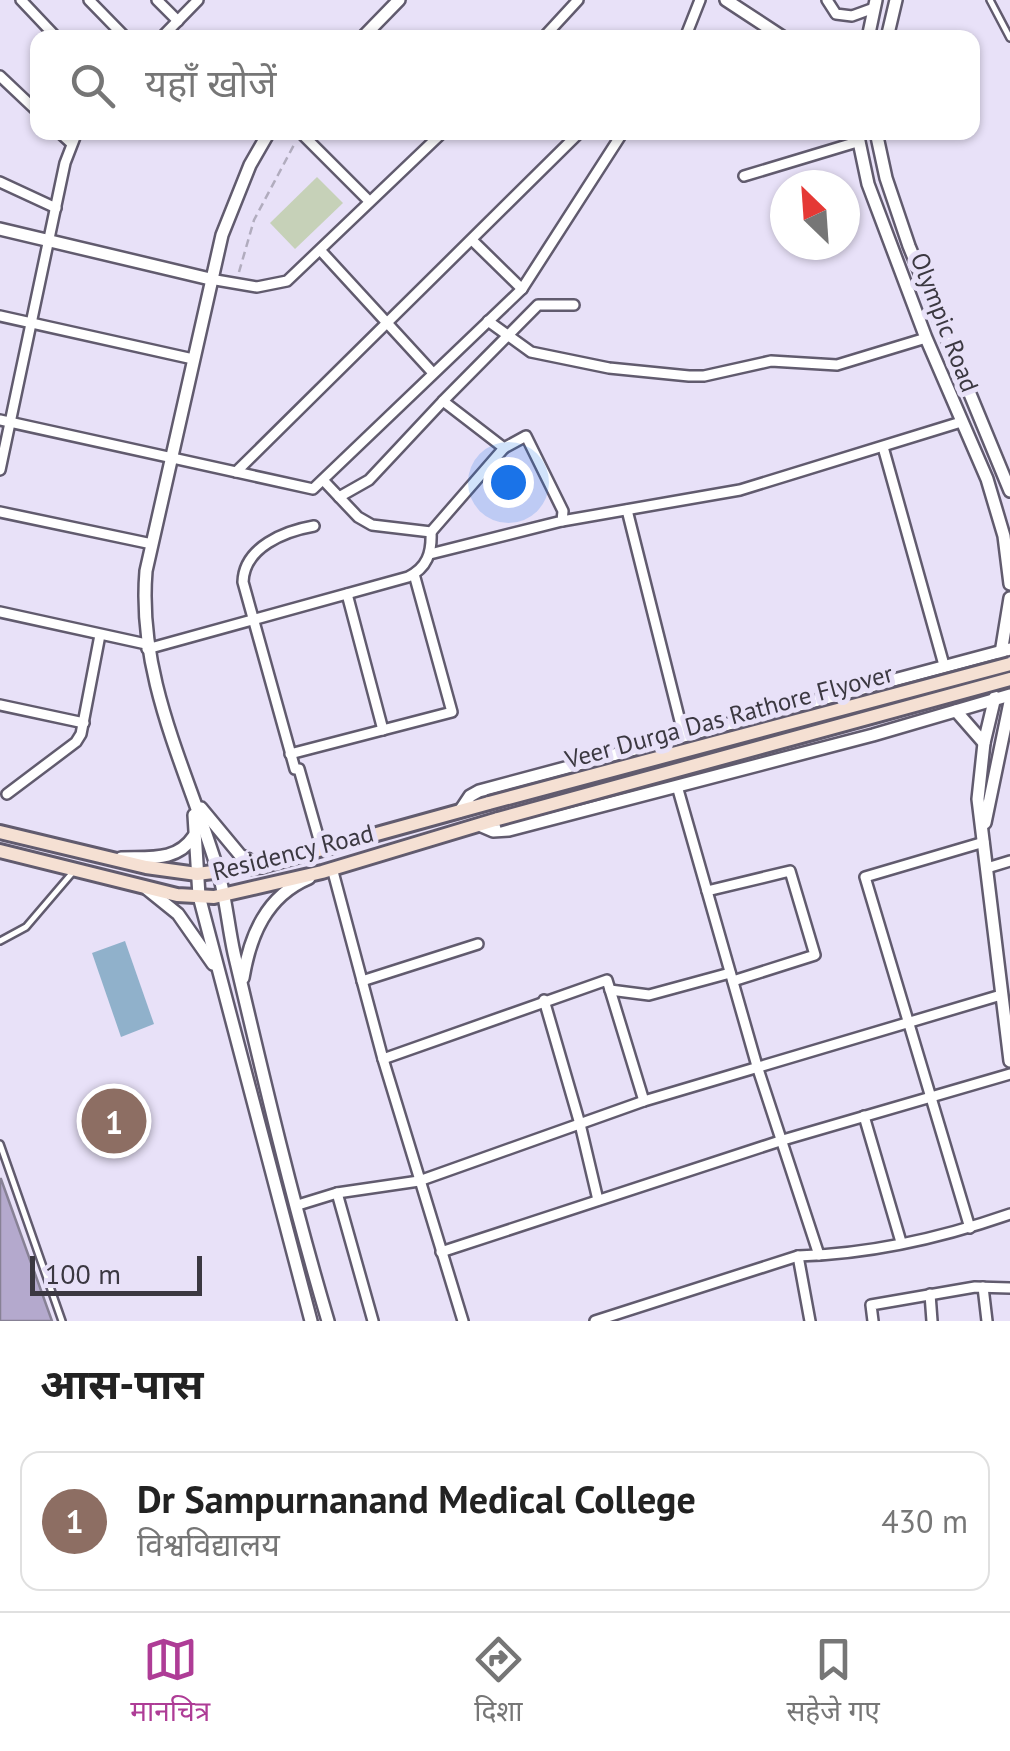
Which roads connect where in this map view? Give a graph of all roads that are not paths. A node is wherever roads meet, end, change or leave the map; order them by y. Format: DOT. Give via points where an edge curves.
graph roads {
  1 [pos="21,0"];
  2 [pos="90,0"];
  3 [pos="157,0"];
  4 [pos="198,0"];
  5 [pos="378,0"];
  6 [pos="399,0"];
  7 [pos="578,0"];
  8 [pos="700,0"];
  9 [pos="726,0"];
  10 [pos="826,0"];
  11 [pos="896,0"];
  12 [pos="990,0"];
  13 [pos="875,4"];
  14 [pos="389,11"];
  15 [pos="178,20"];
  16 [pos="552,29"];
  17 [pos="49,30"];
  18 [pos="118,30"];
  19 [pos="169,30"];
  20 [pos="370,30"];
  21 [pos="688,30"];
  22 [pos="772,30"];
  23 [pos="870,30"];
  24 [pos="889,30"];
  25 [pos="1010,38"];
  26 [pos="0,76"];
  27 [pos="30,104"];
  28 [pos="67,140"];
  29 [pos="72,140"];
  30 [pos="264,140"];
  31 [pos="308,140"];
  32 [pos="435,140"];
  33 [pos="572,140"];
  34 [pos="618,140"];
  35 [pos="848,140"];
  36 [pos="858,140"];
  37 [pos="878,140"];
  38 [pos="70,143"];
  39 [pos="744,176"];
  40 [pos="0,182"];
  41 [pos="367,199"];
  42 [pos="56,208"];
  43 [pos="0,229"];
  44 [pos="48,240"];
  45 [pos="472,240"];
  46 [pos="321,251"];
  47 [pos="210,279"];
  48 [pos="522,288"];
  49 [pos="574,305"];
  50 [pos="0,316"];
  51 [pos="488,321"];
  52 [pos="31,322"];
  53 [pos="386,324"];
  54 [pos="506,336"];
  55 [pos="926,338"];
  56 [pos="193,359"];
  57 [pos="433,374"];
  58 [pos="443,400"];
  59 [pos="5,421"];
  60 [pos="961,422"];
  61 [pos="883,447"];
  62 [pos="504,448"];
  63 [pos="171,458"];
  64 [pos="0,470"];
  65 [pos="236,472"];
  66 [pos="323,480"];
  67 [pos="1010,490"];
  68 [pos="339,497"];
  69 [pos="628,510"];
  70 [pos="0,512"];
  71 [pos="562,521"];
  72 [pos="314,526"];
  73 [pos="431,532"];
  74 [pos="152,544"];
  75 [pos="430,554"];
  76 [pos="414,574"];
  77 [pos="1010,584"];
  78 [pos="347,594"];
  79 [pos="1010,598"];
  80 [pos="0,612"];
  81 [pos="252,620"];
  82 [pos="100,635"];
  83 [pos="146,647"];
  84 [pos="1006,650"];
  85 [pos="1010,664"];
  86 [pos="944,666"];
  87 [pos="1010,680"];
  88 [pos="1010,699"];
  89 [pos="995,700"];
  90 [pos="0,705"];
  91 [pos="956,711"];
  92 [pos="1007,723"];
  93 [pos="84,724"];
  94 [pos="383,730"];
  95 [pos="684,737"];
  96 [pos="984,743"];
  97 [pos="290,754"];
  98 [pos="677,786"];
  99 [pos="7,794"];
  100 [pos="192,797"];
  101 [pos="460,811"];
  102 [pos="479,825"];
  103 [pos="0,832"];
  104 [pos="195,834"];
  105 [pos="984,837"];
  106 [pos="0,850"];
  107 [pos="322,850"];
  108 [pos="106,858"];
  109 [pos="1010,861"];
  110 [pos="261,866"];
  111 [pos="987,868"];
  112 [pos="75,870"];
  113 [pos="327,870"];
  114 [pos="218,872"];
  115 [pos="198,874"];
  116 [pos="142,885"];
  117 [pos="707,891"];
  118 [pos="224,895"];
  119 [pos="199,896"];
  120 [pos="0,941"];
  121 [pos="478,944"];
  122 [pos="221,976"];
  123 [pos="732,977"];
  124 [pos="362,981"];
  125 [pos="242,985"];
  126 [pos="610,990"];
  127 [pos="1002,995"];
  128 [pos="544,1000"];
  129 [pos="908,1023"];
  130 [pos="383,1060"];
  131 [pos="1010,1061"];
  132 [pos="757,1066"];
  133 [pos="1010,1074"];
  134 [pos="930,1097"];
  135 [pos="644,1101"];
  136 [pos="864,1116"];
  137 [pos="580,1124"];
  138 [pos="783,1140"];
  139 [pos="0,1144"];
  140 [pos="419,1181"];
  141 [pos="337,1193"];
  142 [pos="598,1200"];
  143 [pos="298,1205"];
  144 [pos="1010,1214"];
  145 [pos="970,1228"];
  146 [pos="902,1242"];
  147 [pos="441,1252"];
  148 [pos="819,1255"];
  149 [pos="798,1256"];
  150 [pos="984,1287"];
  151 [pos="1010,1288"];
  152 [pos="930,1294"];
  153 [pos="62,1321"];
  154 [pos="311,1321"];
  155 [pos="328,1321"];
  156 [pos="373,1321"];
  157 [pos="462,1321"];
  158 [pos="595,1321"];
  159 [pos="810,1321"];
  160 [pos="873,1321"];
  161 [pos="932,1321"];
  162 [pos="987,1321"];
  1 -- 17 [label="street"];
  2 -- 18 [label="street"];
  3 -- 15 [label="street"];
  4 -- 15 [label="street"];
  5 -- 14 [label="street"];
  6 -- 14 [label="street"];
  7 -- 16 [label="street"];
  8 -- 21 [label="street"];
  9 -- 22 [label="street"];
  10 -- 13 [label="street" via="842,16"];
  11 -- 24 [label="street"];
  12 -- 25 [label="lane"];
  13 -- 23 [label="street"];
  14 -- 20 [label="street"];
  15 -- 19 [label="street"];
  26 -- 27 [label="street"];
  28 -- 38 [label="street"];
  29 -- 38 [label="street"];
  30 -- 47 [label="street"];
  31 -- 41 [label="street"];
  32 -- 46 [label="street"];
  33 -- 45 [label="street"];
  34 -- 48 [label="street"];
  35 -- 39 [label="street"];
  36 -- 55 [label="street, Olympic Road"];
  37 -- 67 [label="street, Olympic Road" via="910,246"];
  38 -- 42 [label="street"];
  40 -- 42 [label="street"];
  42 -- 44 [label="street"];
  43 -- 44 [label="street"];
  44 -- 47 [label="street"];
  44 -- 52 [label="street"];
  45 -- 48 [label="street"];
  45 -- 53 [label="street"];
  46 -- 47 [label="street" via="287,281 267,287"];
  46 -- 53 [label="street"];
  47 -- 56 [label="street"];
  48 -- 51 [label="street"];
  49 -- 54 [label="street" via="538,304"];
  50 -- 52 [label="street"];
  51 -- 54 [label="street"];
  51 -- 57 [label="street"];
  52 -- 56 [label="street"];
  52 -- 59 [label="street"];
  53 -- 57 [label="street"];
  53 -- 65 [label="street"];
  54 -- 55 [label="street" via="547,356 689,376 770,361 836,364"];
  54 -- 58 [label="street"];
  55 -- 60 [label="street, Olympic Road"];
  56 -- 63 [label="street"];
  57 -- 66 [label="street"];
  58 -- 62 [label="street"];
  58 -- 68 [label="street" via="369,480"];
  59 -- 63 [label="street"];
  59 -- 64 [label="street"];
  60 -- 61 [label="street"];
  60 -- 77 [label="street, Olympic Road" via="995,506"];
  61 -- 69 [label="street" via="740,490"];
  61 -- 86 [label="street"];
  62 -- 71 [label="street" via="526,436"];
  62 -- 73 [label="street"];
  63 -- 65 [label="street"];
  63 -- 74 [label="street"];
  65 -- 66 [label="street" via="313,489"];
  66 -- 68 [label="street"];
  68 -- 73 [label="street" via="372,526"];
  69 -- 71 [label="street"];
  69 -- 95 [label="street"];
  70 -- 74 [label="street"];
  71 -- 75 [label="street"];
  72 -- 81 [label="street" via="283,534 249,559 243,582"];
  73 -- 75 [label="street"];
  74 -- 83 [label="street" via="142,608"];
  75 -- 76 [label="street"];
  76 -- 78 [label="street"];
  76 -- 94 [label="street" via="452,712"];
  78 -- 81 [label="street"];
  78 -- 94 [label="street"];
  79 -- 84 [label="street"];
  80 -- 82 [label="street"];
  81 -- 83 [label="street"];
  81 -- 97 [label="street"];
  82 -- 83 [label="street"];
  82 -- 93 [label="street"];
  83 -- 100 [label="street"];
  84 -- 86 [label="street"];
  84 -- 89 [label="street"];
  85 -- 101 [label="main road, Veer Durga Das Rathore Flyover, bridge"];
  86 -- 95 [label="street"];
  87 -- 102 [label="main road, Veer Durga Das Rathore Flyover, bridge"];
  88 -- 89 [label="street"];
  88 -- 92 [label="street"];
  89 -- 91 [label="street"];
  89 -- 96 [label="street"];
  90 -- 93 [label="street"];
  91 -- 96 [label="street"];
  91 -- 98 [label="street"];
  92 -- 105 [label="street"];
  93 -- 99 [label="street" via="76,742"];
  94 -- 97 [label="street"];
  95 -- 101 [label="street" via="479,791"];
  96 -- 105 [label="street" via="978,799"];
  97 -- 107 [label="street"];
  98 -- 102 [label="street" via="509,830"];
  98 -- 117 [label="street"];
  100 -- 104 [label="street"];
  100 -- 110 [label="street" via="232,846"];
  100 -- 114 [label="street"];
  101 -- 107 [label="main road, Residency Road"];
  102 -- 113 [label="main road, Residency Road"];
  103 -- 108 [label="main road, Residency Road"];
  104 -- 108 [label="street" via="182,852 168,856"];
  104 -- 115 [label="street"];
  105 -- 111 [label="street"];
  105 -- 129 [label="street" via="865,877"];
  106 -- 112 [label="main road, Residency Road"];
  107 -- 110 [label="main road, Residency Road"];
  108 -- 115 [label="main road, Residency Road"];
  109 -- 111 [label="street"];
  110 -- 114 [label="main road, Residency Road"];
  111 -- 127 [label="street"];
  112 -- 116 [label="main road, Residency Road"];
  112 -- 120 [label="lane" via="26,927"];
  113 -- 118 [label="main road, Residency Road"];
  113 -- 124 [label="street"];
  113 -- 125 [label="street" via="301,881 261,917"];
  114 -- 115 [label="main road, Residency Road"];
  114 -- 118 [label="street"];
  115 -- 119 [label="street"];
  116 -- 119 [label="main road, Residency Road"];
  116 -- 122 [label="street" via="178,914"];
  117 -- 123 [label="street"];
  117 -- 123 [label="street" via="790,871 805,921 814,954"];
  118 -- 119 [label="main road, Residency Road"];
  118 -- 125 [label="street"];
  119 -- 122 [label="street"];
  121 -- 124 [label="street"];
  122 -- 154 [label="street"];
  123 -- 126 [label="street" via="649,995"];
  123 -- 132 [label="street"];
  124 -- 130 [label="street"];
  125 -- 143 [label="street"];
  126 -- 128 [label="street" via="607,980"];
  126 -- 135 [label="street"];
  127 -- 129 [label="street"];
  127 -- 131 [label="street"];
  128 -- 130 [label="street"];
  128 -- 137 [label="street"];
  129 -- 132 [label="street"];
  129 -- 134 [label="street"];
  130 -- 140 [label="street"];
  132 -- 135 [label="street"];
  132 -- 138 [label="street"];
  133 -- 134 [label="street"];
  134 -- 136 [label="street"];
  134 -- 145 [label="street"];
  135 -- 137 [label="street"];
  136 -- 138 [label="street"];
  136 -- 146 [label="street"];
  137 -- 140 [label="street"];
  137 -- 142 [label="street"];
  138 -- 142 [label="street"];
  138 -- 148 [label="street"];
  139 -- 153 [label="lane"];
  140 -- 141 [label="street"];
  140 -- 147 [label="street"];
  141 -- 143 [label="street"];
  141 -- 156 [label="street"];
  142 -- 147 [label="street"];
  143 -- 155 [label="street"];
  144 -- 145 [label="street"];
  145 -- 146 [label="street"];
  146 -- 148 [label="street"];
  147 -- 157 [label="street"];
  148 -- 149 [label="street"];
  149 -- 158 [label="street"];
  149 -- 159 [label="street"];
  150 -- 151 [label="street"];
  150 -- 152 [label="street"];
  150 -- 162 [label="street"];
  152 -- 160 [label="street" via="871,1304"];
  152 -- 161 [label="street"];
}
